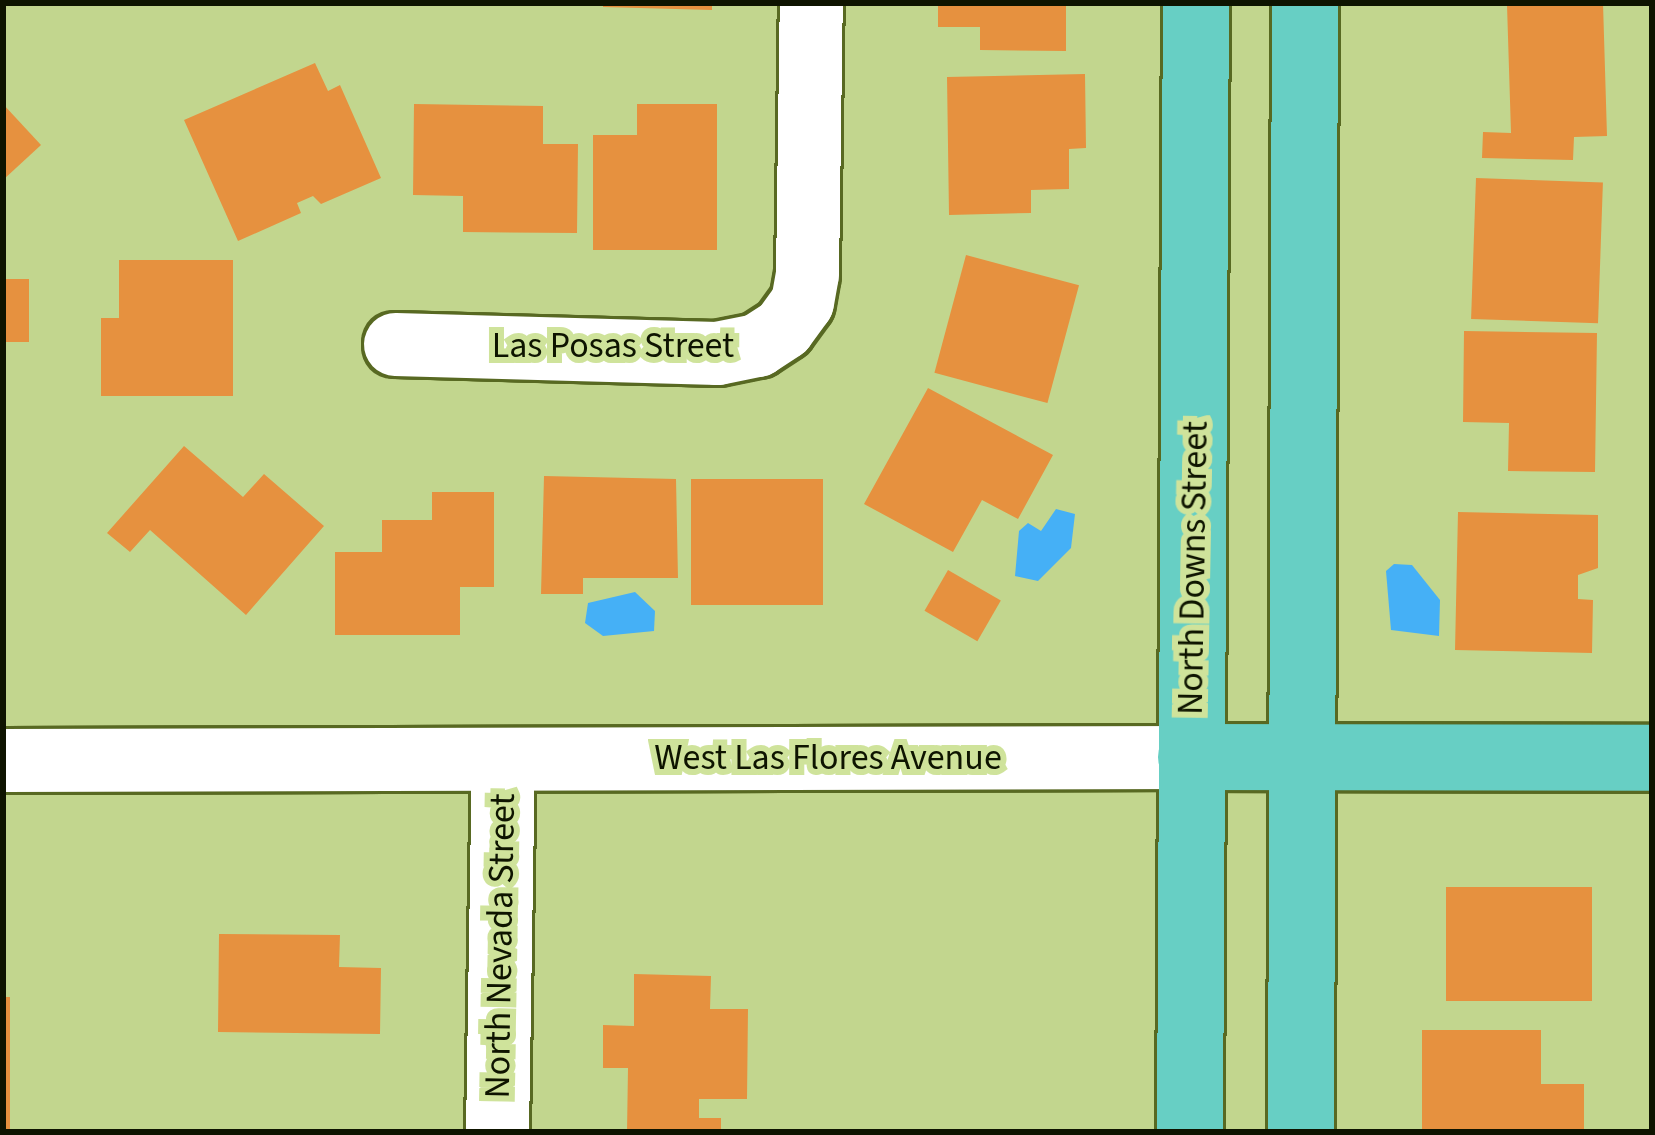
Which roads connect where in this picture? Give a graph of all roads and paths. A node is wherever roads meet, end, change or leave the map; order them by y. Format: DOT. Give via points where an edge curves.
graph roads {
  1 [pos="812,3"];
  2 [pos="1196,3"];
  3 [pos="1305,3"];
  4 [pos="395,344"];
  5 [pos="1191,757"];
  6 [pos="1652,758"];
  7 [pos="1301,759"];
  8 [pos="3,760"];
  9 [pos="503,761"];
  10 [pos="497,1132"];
  11 [pos="1190,1132"];
  12 [pos="1300,1132"];
  1 -- 4 [label="street, Las Posas Street" via="807,274 802,302 782,328 758,345 717,353"];
  2 -- 5 [label="main road, North Downs Street"];
  3 -- 7 [label="main road"];
  5 -- 7 [label="main road, West Las Flores Avenue"];
  5 -- 9 [label="street, West Las Flores Avenue"];
  5 -- 11 [label="main road, North Downs Street"];
  6 -- 7 [label="main road, West Las Flores Avenue"];
  7 -- 12 [label="main road"];
  8 -- 9 [label="street, West Las Flores Avenue"];
  9 -- 10 [label="street, North Nevada Street"];
}
